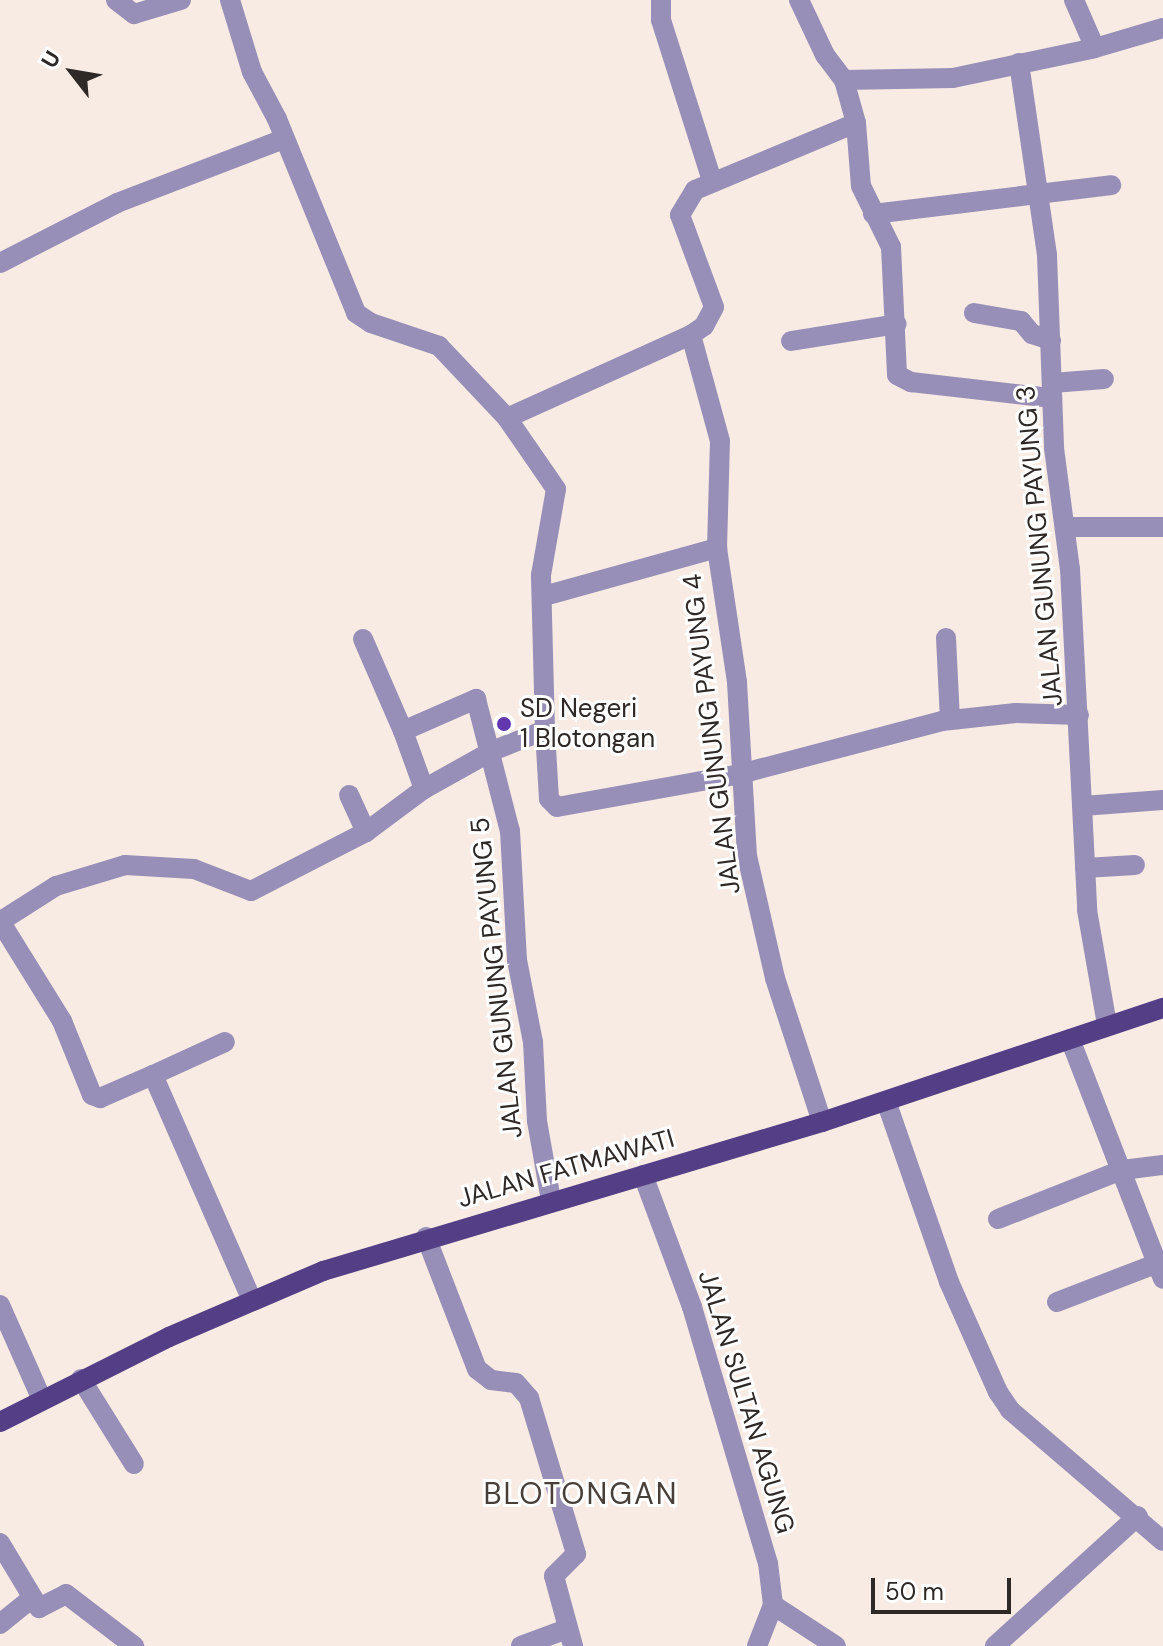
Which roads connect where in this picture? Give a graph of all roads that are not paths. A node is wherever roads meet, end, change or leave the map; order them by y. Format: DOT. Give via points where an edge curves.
graph roads {
  1 [pos="116,0"];
  2 [pos="181,0"];
  3 [pos="230,0"];
  4 [pos="661,0"];
  5 [pos="799,0"];
  6 [pos="1074,0"];
  7 [pos="1163,28"];
  8 [pos="1095,48"];
  9 [pos="1019,63"];
  10 [pos="844,80"];
  11 [pos="856,123"];
  12 [pos="284,139"];
  13 [pos="712,181"];
  14 [pos="1111,185"];
  15 [pos="1042,197"];
  16 [pos="873,214"];
  17 [pos="0,263"];
  18 [pos="974,313"];
  19 [pos="897,324"];
  20 [pos="691,335"];
  21 [pos="1051,340"];
  22 [pos="791,341"];
  23 [pos="1104,379"];
  24 [pos="1052,390"];
  25 [pos="507,418"];
  26 [pos="1065,527"];
  27 [pos="1163,527"];
  28 [pos="717,548"];
  29 [pos="544,596"];
  30 [pos="946,638"];
  31 [pos="363,639"];
  32 [pos="1079,715"];
  33 [pos="950,719"];
  34 [pos="545,730"];
  35 [pos="403,731"];
  36 [pos="492,751"];
  37 [pos="740,774"];
  38 [pos="424,789"];
  39 [pos="349,795"];
  40 [pos="1163,800"];
  41 [pos="1083,806"];
  42 [pos="366,832"];
  43 [pos="1135,865"];
  44 [pos="1085,868"];
  45 [pos="0,921"];
  46 [pos="1163,1008"];
  47 [pos="1107,1025"];
  48 [pos="1070,1039"];
  49 [pos="225,1042"];
  50 [pos="153,1075"];
  51 [pos="886,1101"];
  52 [pos="822,1122"];
  53 [pos="1163,1165"];
  54 [pos="1122,1170"];
  55 [pos="643,1175"];
  56 [pos="551,1200"];
  57 [pos="998,1219"];
  58 [pos="426,1237"];
  59 [pos="1161,1267"];
  60 [pos="252,1300"];
  61 [pos="1057,1302"];
  62 [pos="0,1305"];
  63 [pos="81,1379"];
  64 [pos="42,1400"];
  65 [pos="0,1422"];
  66 [pos="134,1464"];
  67 [pos="1138,1516"];
  68 [pos="1163,1541"];
  69 [pos="0,1543"];
  70 [pos="32,1598"];
  71 [pos="773,1605"];
  72 [pos="0,1624"];
  73 [pos="570,1637"];
  74 [pos="134,1646"];
  75 [pos="521,1646"];
  76 [pos="757,1646"];
  77 [pos="836,1646"];
  78 [pos="995,1646"];
  1 -- 2 [label="street" via="134,14"];
  3 -- 12 [label="street" via="252,72"];
  4 -- 13 [label="street" via="661,20"];
  5 -- 10 [label="street" via="825,55"];
  6 -- 8 [label="street"];
  7 -- 8 [label="street"];
  8 -- 9 [label="street"];
  9 -- 10 [label="street" via="953,78"];
  9 -- 15 [label="street, JALAN GUNUNG PAYUNG 3"];
  10 -- 11 [label="street"];
  11 -- 13 [label="street"];
  11 -- 16 [label="street" via="861,186"];
  12 -- 17 [label="street" via="117,203"];
  12 -- 25 [label="street" via="356,313 439,346"];
  13 -- 20 [label="street" via="684,201 680,215 714,307 704,326"];
  14 -- 15 [label="street"];
  15 -- 16 [label="street"];
  15 -- 21 [label="street, JALAN GUNUNG PAYUNG 3"];
  16 -- 19 [label="street" via="891,247"];
  18 -- 21 [label="street" via="1021,321 1032,334"];
  19 -- 22 [label="street"];
  19 -- 24 [label="street" via="900,379"];
  20 -- 25 [label="street"];
  20 -- 28 [label="street, JALAN GUNUNG PAYUNG 4" via="720,441"];
  21 -- 24 [label="street, JALAN GUNUNG PAYUNG 3"];
  23 -- 24 [label="street"];
  24 -- 26 [label="street, JALAN GUNUNG PAYUNG 3"];
  25 -- 29 [label="street" via="556,489 543,543"];
  26 -- 27 [label="street"];
  26 -- 32 [label="street, JALAN GUNUNG PAYUNG 3"];
  28 -- 29 [label="street"];
  28 -- 37 [label="street, JALAN GUNUNG PAYUNG 4" via="737,682"];
  29 -- 34 [label="street"];
  30 -- 33 [label="street"];
  31 -- 35 [label="street"];
  32 -- 33 [label="street"];
  32 -- 41 [label="street, JALAN GUNUNG PAYUNG 3"];
  33 -- 37 [label="street"];
  34 -- 36 [label="street"];
  34 -- 37 [label="street" via="549,799 557,807"];
  35 -- 36 [label="street, JALAN GUNUNG PAYUNG 5" via="476,699"];
  35 -- 38 [label="street"];
  36 -- 38 [label="street"];
  36 -- 56 [label="street, JALAN GUNUNG PAYUNG 5" via="510,831 517,960 533,1042 537,1121"];
  37 -- 52 [label="street, JALAN GUNUNG PAYUNG 4" via="747,856 760,912"];
  38 -- 42 [label="street"];
  39 -- 42 [label="street"];
  40 -- 41 [label="street"];
  41 -- 44 [label="street, JALAN GUNUNG PAYUNG 3"];
  42 -- 45 [label="street" via="251,891 194,869 125,865 56,886"];
  43 -- 44 [label="street"];
  44 -- 47 [label="street, JALAN GUNUNG PAYUNG 3"];
  45 -- 50 [label="street" via="62,1021 92,1095 100,1098"];
  46 -- 47 [label="main road, JALAN FATMAWATI"];
  47 -- 48 [label="main road, JALAN FATMAWATI"];
  48 -- 51 [label="main road, JALAN FATMAWATI"];
  48 -- 54 [label="street"];
  49 -- 50 [label="street"];
  50 -- 60 [label="street"];
  51 -- 52 [label="main road, JALAN FATMAWATI"];
  51 -- 67 [label="street" via="949,1282 998,1392 1026,1424"];
  52 -- 55 [label="main road, JALAN FATMAWATI"];
  53 -- 54 [label="street"];
  54 -- 57 [label="street"];
  54 -- 59 [label="street"];
  55 -- 56 [label="main road, JALAN FATMAWATI"];
  55 -- 71 [label="street, JALAN SULTAN AGUNG" via="696,1322 768,1563"];
  56 -- 58 [label="main road, JALAN FATMAWATI"];
  58 -- 60 [label="main road, JALAN FATMAWATI"];
  58 -- 73 [label="street" via="477,1369 491,1380 516,1383 529,1398 576,1554 554,1576"];
  59 -- 61 [label="street"];
  60 -- 63 [label="main road, JALAN FATMAWATI"];
  62 -- 64 [label="street"];
  63 -- 64 [label="main road, JALAN FATMAWATI"];
  63 -- 66 [label="street"];
  64 -- 65 [label="main road, JALAN FATMAWATI"];
  67 -- 68 [label="street"];
  67 -- 78 [label="street"];
  69 -- 70 [label="street"];
  70 -- 72 [label="street"];
  70 -- 74 [label="street" via="44,1609 66,1594"];
  71 -- 76 [label="street, JALAN SULTAN AGUNG"];
  71 -- 77 [label="street"];
  73 -- 75 [label="street"];
}
